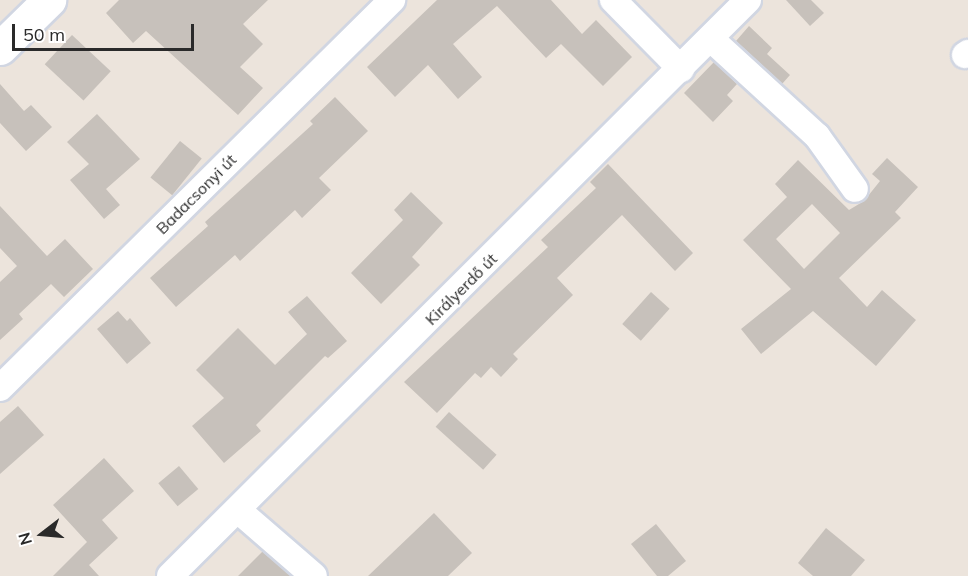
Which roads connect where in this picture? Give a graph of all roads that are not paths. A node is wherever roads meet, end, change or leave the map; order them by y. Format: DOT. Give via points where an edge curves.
graph roads {
  1 [pos="49,0"];
  2 [pos="392,0"];
  3 [pos="613,0"];
  4 [pos="748,0"];
  5 [pos="711,39"];
  6 [pos="0,48"];
  7 [pos="681,69"];
  8 [pos="855,189"];
  9 [pos="0,388"];
  10 [pos="239,511"];
  11 [pos="170,576"];
  12 [pos="314,576"];
  1 -- 6 [label="street"];
  2 -- 9 [label="street, Badacsonyi út"];
  3 -- 7 [label="street"];
  4 -- 5 [label="street, Királyerdő út"];
  5 -- 7 [label="street, Királyerdő út"];
  5 -- 8 [label="street" via="817,136"];
  7 -- 10 [label="street, Királyerdő út"];
  10 -- 11 [label="street, Királyerdő út"];
  10 -- 12 [label="street"];
}
